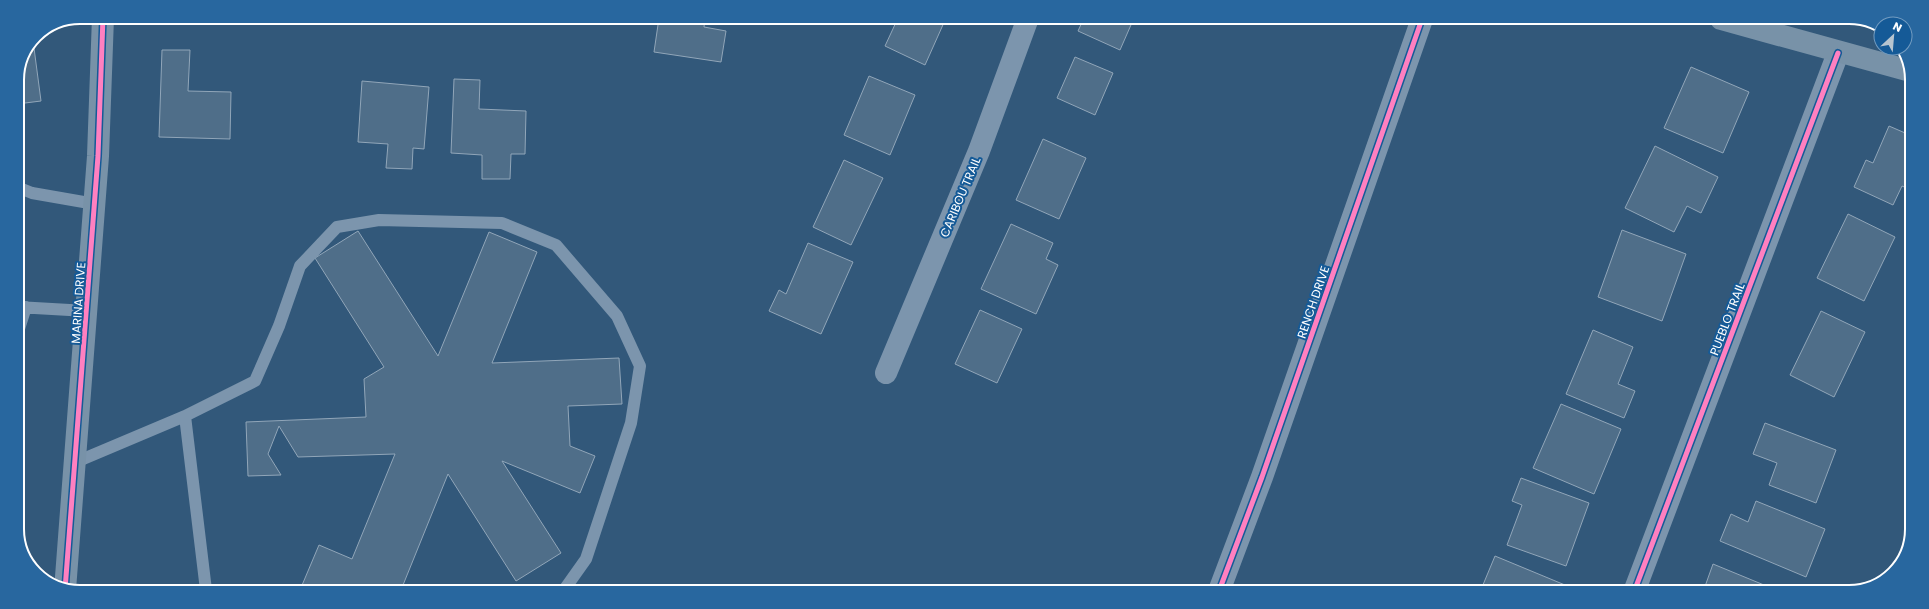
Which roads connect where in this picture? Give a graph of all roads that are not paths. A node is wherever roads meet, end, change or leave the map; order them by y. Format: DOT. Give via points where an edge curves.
graph roads {
  1 [pos="102,24"];
  2 [pos="1026,24"];
  3 [pos="1420,24"];
  4 [pos="1741,24"];
  5 [pos="1838,53"];
  6 [pos="1904,70"];
  7 [pos="24,190"];
  8 [pos="95,204"];
  9 [pos="24,307"];
  10 [pos="87,311"];
  11 [pos="886,373"];
  12 [pos="184,416"];
  13 [pos="76,462"];
  14 [pos="66,583"];
  15 [pos="205,585"];
  16 [pos="568,585"];
  17 [pos="1221,585"];
  18 [pos="1637,585"];
  1 -- 8 [label="street, MARINA DRIVE"];
  2 -- 11 [label="street, CARIBOU TRAIL" via="980,151"];
  3 -- 17 [label="street, RENCH DRIVE" via="1267,462"];
  4 -- 5 [label="street"];
  5 -- 6 [label="street"];
  5 -- 18 [label="street, PUEBLO TRAIL"];
  7 -- 8 [label="lane" via="32,194"];
  8 -- 10 [label="street, MARINA DRIVE"];
  9 -- 10 [label="lane"];
  10 -- 13 [label="street, MARINA DRIVE"];
  12 -- 13 [label="lane"];
  12 -- 15 [label="lane"];
  12 -- 16 [label="lane" via="255,381 279,326 300,266 337,227 379,220 502,223 556,245 617,316 640,366 631,423 586,559"];
  13 -- 14 [label="street, MARINA DRIVE"];
}
